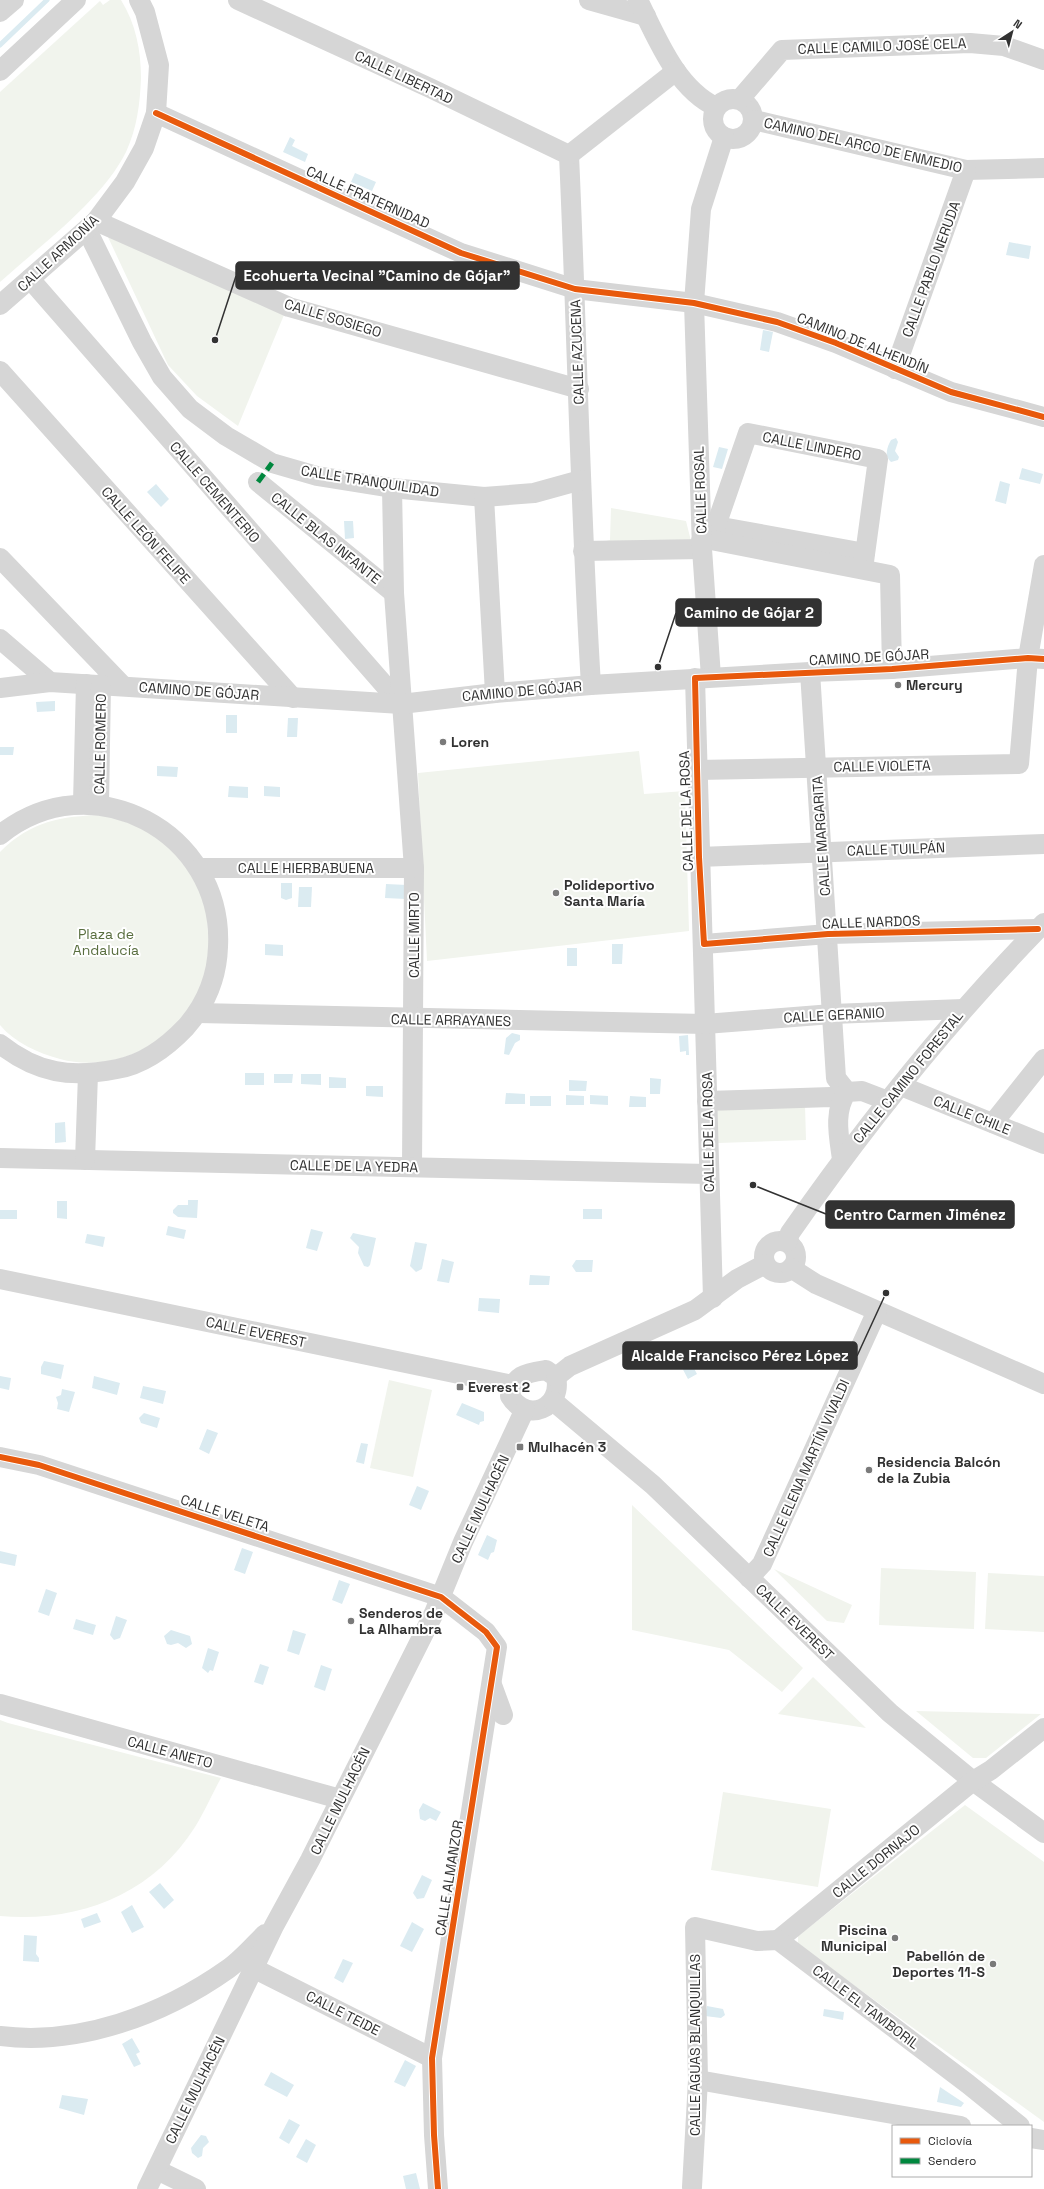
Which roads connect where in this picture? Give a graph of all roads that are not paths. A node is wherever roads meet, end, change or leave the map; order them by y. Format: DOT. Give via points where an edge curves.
graph roads {
  1 [pos="14,0"];
  2 [pos="76,0"];
  3 [pos="139,0"];
  4 [pos="238,0"];
  5 [pos="588,0"];
  6 [pos="642,8"];
  7 [pos="0,12"];
  8 [pos="1044,60"];
  9 [pos="0,71"];
  10 [pos="676,71"];
  11 [pos="740,99"];
  12 [pos="716,107"];
  13 [pos="156,113"];
  14 [pos="754,120"];
  15 [pos="724,137"];
  16 [pos="569,155"];
  17 [pos="1044,168"];
  18 [pos="966,170"];
  19 [pos="92,226"];
  20 [pos="30,279"];
  21 [pos="575,289"];
  22 [pos="694,303"];
  23 [pos="0,305"];
  24 [pos="895,368"];
  25 [pos="0,371"];
  26 [pos="579,389"];
  27 [pos="1044,417"];
  28 [pos="581,480"];
  29 [pos="258,482"];
  30 [pos="392,488"];
  31 [pos="484,497"];
  32 [pos="707,539"];
  33 [pos="583,551"];
  34 [pos="0,558"];
  35 [pos="864,561"];
  36 [pos="1044,565"];
  37 [pos="394,593"];
  38 [pos="0,639"];
  39 [pos="1036,659"];
  40 [pos="892,669"];
  41 [pos="810,672"];
  42 [pos="703,678"];
  43 [pos="50,682"];
  44 [pos="94,684"];
  45 [pos="122,685"];
  46 [pos="591,685"];
  47 [pos="0,688"];
  48 [pos="495,693"];
  49 [pos="292,698"];
  50 [pos="401,704"];
  51 [pos="815,767"];
  52 [pos="697,770"];
  53 [pos="91,804"];
  54 [pos="0,835"];
  55 [pos="1044,844"];
  56 [pos="822,852"];
  57 [pos="699,857"];
  58 [pos="199,868"];
  59 [pos="414,868"];
  60 [pos="1041,926"];
  61 [pos="828,934"];
  62 [pos="704,944"];
  63 [pos="963,1009"];
  64 [pos="198,1013"];
  65 [pos="832,1014"];
  66 [pos="414,1019"];
  67 [pos="705,1024"];
  68 [pos="0,1044"];
  69 [pos="1044,1059"];
  70 [pos="88,1074"];
  71 [pos="901,1086"];
  72 [pos="844,1096"];
  73 [pos="707,1101"];
  74 [pos="888,1101"];
  75 [pos="993,1123"];
  76 [pos="839,1128"];
  77 [pos="859,1137"];
  78 [pos="1044,1144"];
  79 [pos="0,1158"];
  80 [pos="842,1159"];
  81 [pos="84,1160"];
  82 [pos="412,1167"];
  83 [pos="708,1174"];
  84 [pos="787,1242"];
  85 [pos="765,1264"];
  86 [pos="792,1268"];
  87 [pos="0,1279"];
  88 [pos="713,1298"];
  89 [pos="877,1311"];
  90 [pos="556,1377"];
  91 [pos="1044,1384"];
  92 [pos="512,1385"];
  93 [pos="553,1401"];
  94 [pos="524,1409"];
  95 [pos="0,1457"];
  96 [pos="749,1578"];
  97 [pos="441,1597"];
  98 [pos="492,1683"];
  99 [pos="0,1704"];
  100 [pos="503,1715"];
  101 [pos="1044,1728"];
  102 [pos="973,1781"];
  103 [pos="340,1799"];
  104 [pos="1044,1834"];
  105 [pos="274,1926"];
  106 [pos="778,1940"];
  107 [pos="253,1968"];
  108 [pos="0,2036"];
  109 [pos="432,2058"];
  110 [pos="698,2080"];
  111 [pos="955,2125"];
  112 [pos="1019,2125"];
  113 [pos="157,2170"];
  114 [pos="692,2187"];
  115 [pos="147,2189"];
  116 [pos="196,2189"];
  117 [pos="438,2189"];
  1 -- 7 [label="street"];
  2 -- 9 [label="street"];
  3 -- 13 [label="street" via="145,12 159,65"];
  4 -- 16 [label="street, CALLE LIBERTAD"];
  5 -- 6 [label="street"];
  6 -- 10 [label="street"];
  8 -- 11 [label="street, CALLE CAMILO JOSÉ CELA" via="1004,46 970,43 782,50"];
  10 -- 12 [label="street" via="701,100"];
  10 -- 16 [label="street"];
  11 -- 12 [label="street" via="727,99"];
  11 -- 14 [label="street" via="752,110"];
  12 -- 15 [label="street" via="713,121 717,132"];
  13 -- 19 [label="street, CALLE ARMONÍA" via="144,148 125,182"];
  13 -- 21 [label="street, CALLE FRATERNIDAD" via="462,253"];
  14 -- 15 [label="street" via="751,130 741,138 733,140"];
  14 -- 18 [label="street, CAMINO DEL ARCO DE ENMEDIO"];
  15 -- 22 [label="street, CALLE ROSAL" via="701,209"];
  16 -- 21 [label="street, CALLE AZUCENA"];
  17 -- 18 [label="street, CAMINO DEL ARCO DE ENMEDIO"];
  18 -- 24 [label="street, CALLE PABLO NERUDA"];
  19 -- 20 [label="street, CALLE ARMONÍA"];
  19 -- 26 [label="street, CALLE SOSIEGO" via="289,307"];
  19 -- 30 [label="street, CALLE TRANQUILIDAD" via="142,342 162,377 190,409 226,436 272,464 317,476"];
  20 -- 23 [label="street, CALLE ARMONÍA"];
  20 -- 50 [label="street, CALLE CEMENTERIO"];
  21 -- 22 [label="street, CAMINO DE ALHENDÍN"];
  21 -- 26 [label="street, CALLE AZUCENA"];
  22 -- 24 [label="street, CAMINO DE ALHENDÍN" via="777,322"];
  22 -- 32 [label="street, CALLE ROSAL"];
  24 -- 27 [label="street, CAMINO DE ALHENDÍN" via="951,392"];
  25 -- 49 [label="street, CALLE LEÓN FELIPE"];
  26 -- 28 [label="street, CALLE AZUCENA"];
  28 -- 31 [label="street, CALLE TRANQUILIDAD" via="534,493"];
  28 -- 33 [label="street, CALLE AZUCENA"];
  29 -- 37 [label="street, CALLE BLAS INFANTE"];
  30 -- 31 [label="street, CALLE TRANQUILIDAD"];
  30 -- 37 [label="street, CALLE BLAS INFANTE"];
  31 -- 48 [label="street"];
  32 -- 33 [label="street"];
  32 -- 35 [label="street"];
  32 -- 35 [label="street, CALLE LINDERO" via="748,434 878,459"];
  32 -- 42 [label="street, CALLE ROSAL"];
  33 -- 46 [label="street, CALLE AZUCENA"];
  34 -- 45 [label="street"];
  35 -- 40 [label="street" via="890,575"];
  36 -- 39 [label="street"];
  37 -- 50 [label="street, CALLE BLAS INFANTE"];
  38 -- 43 [label="street"];
  39 -- 40 [label="street, CAMINO DE GÓJAR"];
  39 -- 51 [label="street, CALLE VIOLETA" via="1019,764"];
  40 -- 41 [label="street, CAMINO DE GÓJAR"];
  41 -- 42 [label="street, CAMINO DE GÓJAR"];
  41 -- 51 [label="street, CALLE MARGARITA"];
  42 -- 46 [label="street, CAMINO DE GÓJAR"];
  42 -- 52 [label="street, CALLE DE LA ROSA"];
  43 -- 44 [label="street, CAMINO DE GÓJAR"];
  43 -- 47 [label="street, CAMINO DE GÓJAR"];
  44 -- 45 [label="street, CAMINO DE GÓJAR"];
  44 -- 53 [label="street, CALLE ROMERO"];
  45 -- 49 [label="street, CAMINO DE GÓJAR"];
  46 -- 48 [label="street, CAMINO DE GÓJAR"];
  48 -- 50 [label="street, CAMINO DE GÓJAR"];
  49 -- 50 [label="street, CAMINO DE GÓJAR"];
  50 -- 59 [label="street, CALLE MIRTO"];
  51 -- 52 [label="street, CALLE VIOLETA"];
  51 -- 56 [label="street, CALLE MARGARITA"];
  52 -- 57 [label="street, CALLE DE LA ROSA"];
  53 -- 54 [label="street" via="36,813"];
  53 -- 58 [label="street" via="138,816 162,829 182,847"];
  55 -- 56 [label="street, CALLE TUILPÁN"];
  56 -- 57 [label="street, CALLE TUILPÁN"];
  56 -- 61 [label="street, CALLE MARGARITA"];
  57 -- 62 [label="street, CALLE DE LA ROSA"];
  58 -- 59 [label="street, CALLE HIERBABUENA"];
  58 -- 64 [label="street" via="213,898 219,930 218,963 208,994"];
  59 -- 66 [label="street, CALLE MIRTO"];
  60 -- 61 [label="street, CALLE NARDOS"];
  60 -- 63 [label="street, CALLE CAMINO FORESTAL"];
  61 -- 62 [label="street, CALLE NARDOS"];
  61 -- 65 [label="street, CALLE MARGARITA"];
  62 -- 67 [label="street, CALLE DE LA ROSA"];
  63 -- 65 [label="street, CALLE GERANIO"];
  63 -- 71 [label="street, CALLE CAMINO FORESTAL"];
  64 -- 66 [label="street, CALLE ARRAYANES"];
  64 -- 70 [label="street" via="169,1045 131,1066"];
  65 -- 67 [label="street, CALLE GERANIO"];
  65 -- 72 [label="street, CALLE MARGARITA" via="836,1078"];
  66 -- 67 [label="street, CALLE ARRAYANES"];
  66 -- 82 [label="street, CALLE MIRTO"];
  67 -- 73 [label="street, CALLE DE LA ROSA"];
  68 -- 70 [label="street" via="35,1065 61,1072"];
  69 -- 75 [label="street"];
  70 -- 81 [label="street"];
  71 -- 74 [label="street, CALLE CAMINO FORESTAL"];
  71 -- 75 [label="street, CALLE CHILE"];
  72 -- 73 [label="street"];
  72 -- 74 [label="street" via="862,1091"];
  72 -- 76 [label="street" via="838,1114"];
  73 -- 83 [label="street, CALLE DE LA ROSA"];
  74 -- 77 [label="street, CALLE CAMINO FORESTAL"];
  75 -- 78 [label="street, CALLE CHILE"];
  76 -- 77 [label="street"];
  76 -- 80 [label="street"];
  77 -- 80 [label="street, CALLE CAMINO FORESTAL"];
  79 -- 81 [label="street, CALLE DE LA YEDRA"];
  80 -- 84 [label="street, CALLE CAMINO FORESTAL" via="790,1233"];
  81 -- 82 [label="street, CALLE DE LA YEDRA"];
  82 -- 83 [label="street, CALLE DE LA YEDRA"];
  83 -- 88 [label="street, CALLE DE LA ROSA"];
  84 -- 85 [label="street" via="777,1240 768,1245 764,1254"];
  84 -- 86 [label="street" via="795,1249 796,1254"];
  85 -- 86 [label="street" via="777,1273 787,1272"];
  85 -- 88 [label="street" via="737,1279"];
  86 -- 89 [label="street" via="816,1284"];
  87 -- 92 [label="street, CALLE EVEREST"];
  88 -- 90 [label="street" via="695,1310 570,1366"];
  89 -- 91 [label="street"];
  89 -- 96 [label="street, CALLE ELENA MARTÍN VIVALDI" via="762,1564"];
  90 -- 92 [label="street" via="546,1370 531,1372 520,1376"];
  90 -- 93 [label="street" via="558,1387"];
  92 -- 94 [label="street" via="510,1396 515,1404"];
  93 -- 94 [label="street" via="536,1410"];
  93 -- 96 [label="street, CALLE EVEREST" via="653,1484"];
  94 -- 97 [label="street, CALLE MULHACÉN" via="463,1542"];
  95 -- 97 [label="street, CALLE VELETA" via="39,1465"];
  96 -- 102 [label="street, CALLE EVEREST" via="890,1712"];
  97 -- 98 [label="street, CALLE ALMANZOR" via="486,1632 497,1647"];
  97 -- 103 [label="street, CALLE MULHACÉN"];
  98 -- 100 [label="street"];
  98 -- 109 [label="street, CALLE ALMANZOR"];
  99 -- 103 [label="street, CALLE ANETO"];
  101 -- 102 [label="street, CALLE DORNAJO"];
  102 -- 104 [label="street, CALLE EVEREST"];
  102 -- 106 [label="street, CALLE DORNAJO"];
  103 -- 105 [label="street, CALLE MULHACÉN"];
  105 -- 107 [label="street, CALLE MULHACÉN"];
  105 -- 108 [label="street" via="228,1969 187,1994 146,2014 106,2028 72,2036 46,2039"];
  106 -- 110 [label="street, CALLE AGUAS BLANQUILLAS" via="757,1941 695,1927"];
  106 -- 112 [label="street, CALLE EL TAMBORIL"];
  107 -- 109 [label="street, CALLE TEIDE"];
  107 -- 113 [label="street, CALLE MULHACÉN"];
  109 -- 117 [label="street, CALLE ALMANZOR"];
  110 -- 111 [label="street"];
  110 -- 114 [label="street, CALLE AGUAS BLANQUILLAS"];
  113 -- 115 [label="street, CALLE MULHACÉN"];
  113 -- 116 [label="street"];
}
